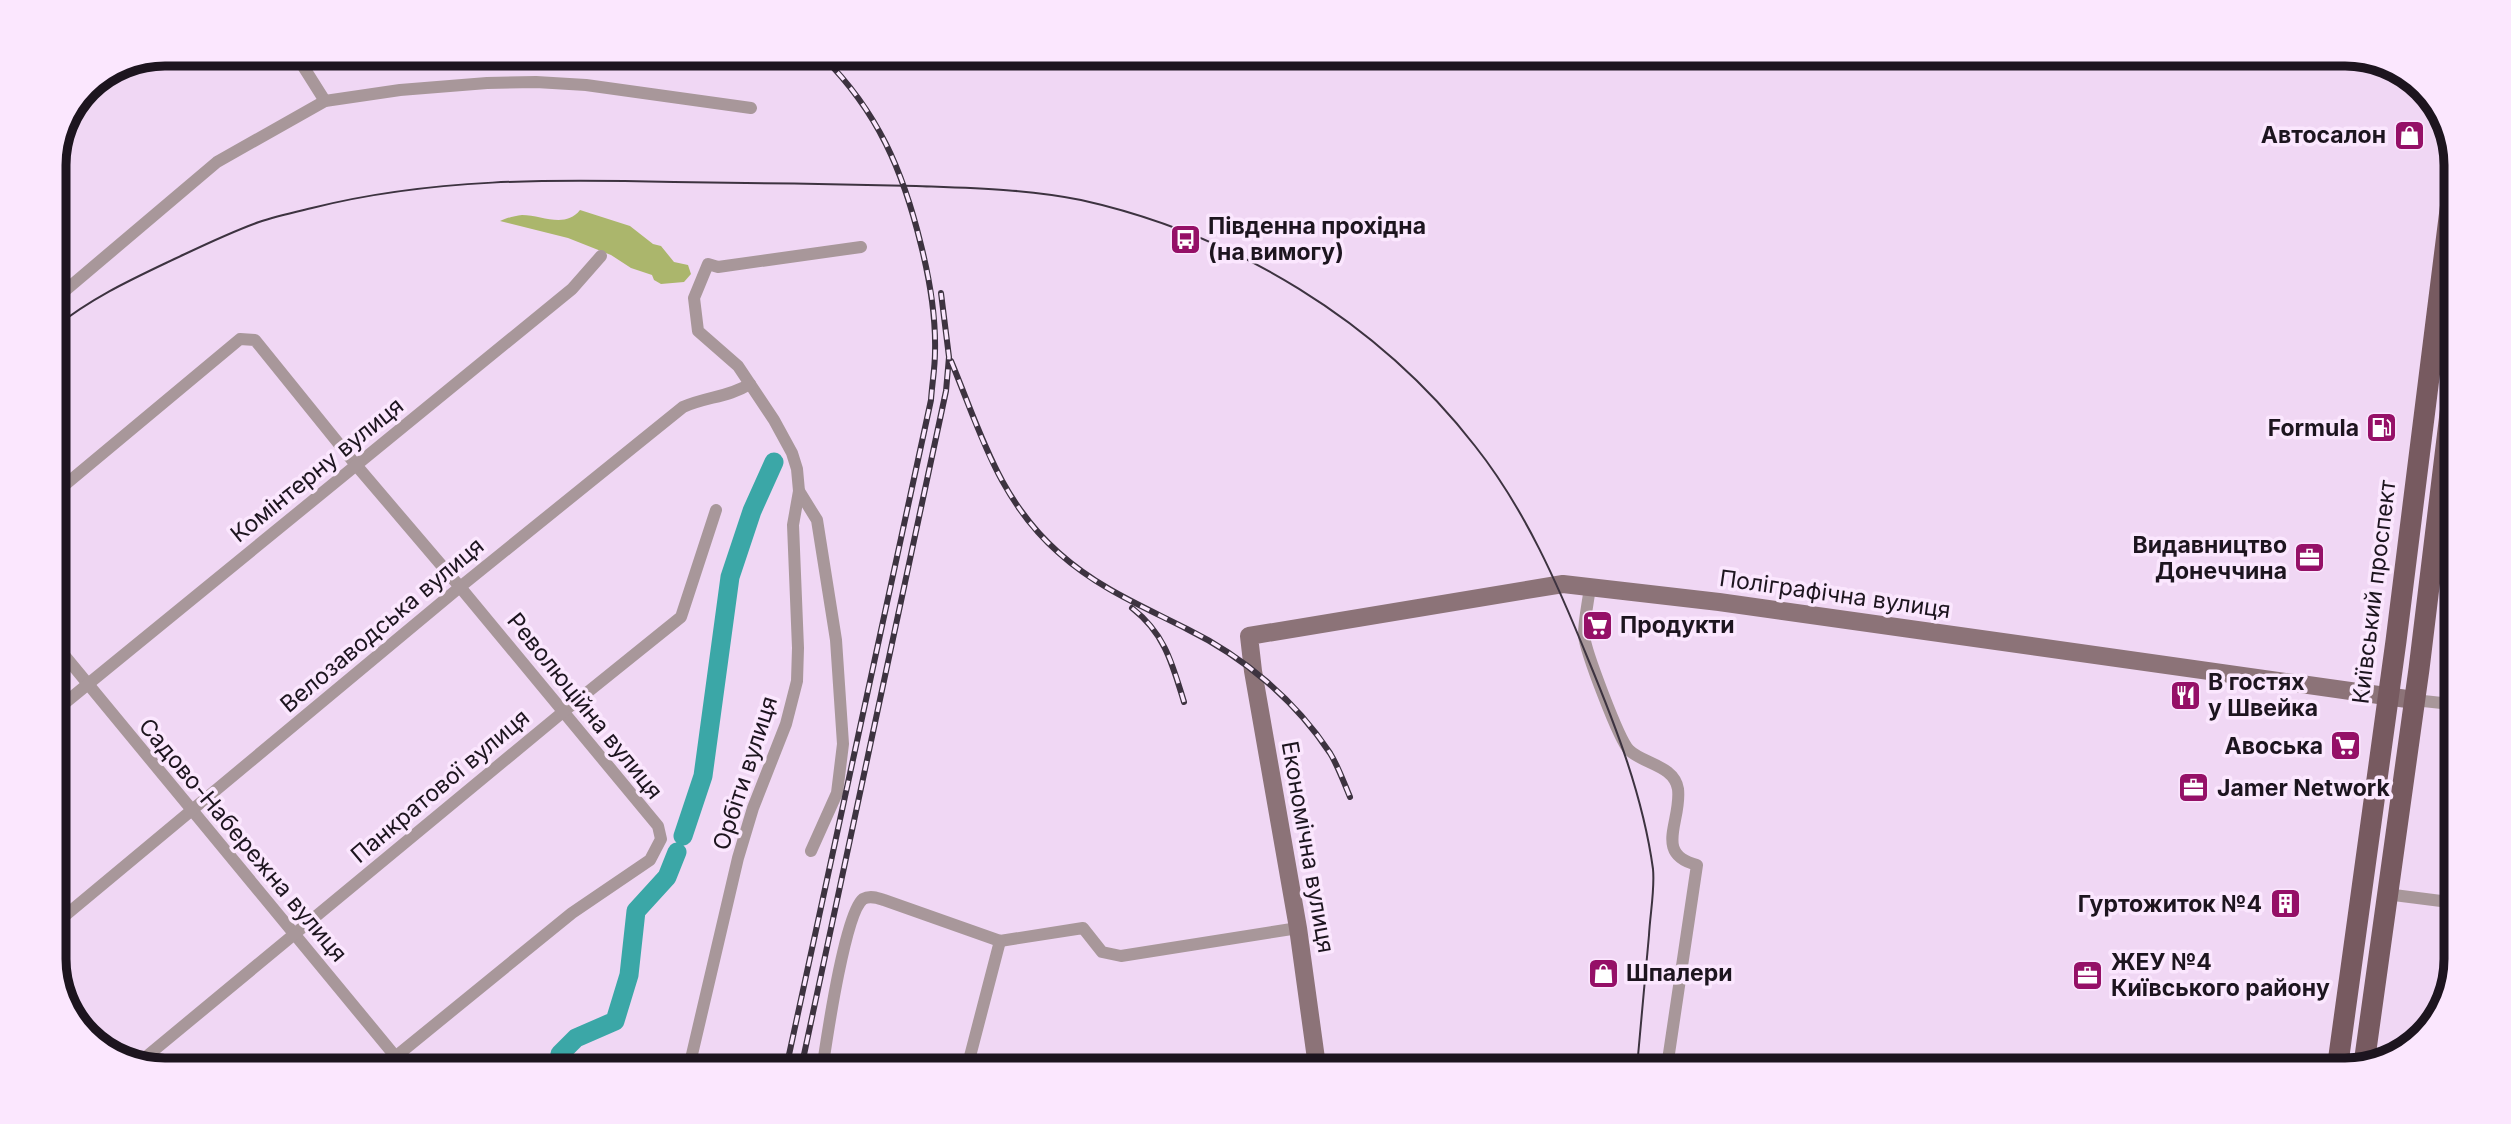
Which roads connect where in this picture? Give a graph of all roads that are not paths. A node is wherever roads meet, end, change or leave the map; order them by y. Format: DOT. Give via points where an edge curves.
graph roads {
  1 [pos="303,66"];
  2 [pos="325,101"];
  3 [pos="751,108"];
  4 [pos="860,247"];
  5 [pos="601,256"];
  6 [pos="2444,256"];
  7 [pos="67,289"];
  8 [pos="750,384"];
  9 [pos="2444,461"];
  10 [pos="356,465"];
  11 [pos="67,483"];
  12 [pos="799,491"];
  13 [pos="716,510"];
  14 [pos="460,587"];
  15 [pos="1590,587"];
  16 [pos="1249,636"];
  17 [pos="67,660"];
  18 [pos="87,684"];
  19 [pos="2388,696"];
  20 [pos="67,700"];
  21 [pos="2414,700"];
  22 [pos="2444,703"];
  23 [pos="563,712"];
  24 [pos="191,810"];
  25 [pos="811,850"];
  26 [pos="2386,894"];
  27 [pos="2444,901"];
  28 [pos="67,913"];
  29 [pos="1298,928"];
  30 [pos="294,935"];
  31 [pos="1000,941"];
  32 [pos="2365,1055"];
  33 [pos="147,1056"];
  34 [pos="393,1058"];
  35 [pos="397,1058"];
  36 [pos="691,1058"];
  37 [pos="823,1058"];
  38 [pos="970,1058"];
  39 [pos="1316,1058"];
  40 [pos="1668,1058"];
  41 [pos="2339,1058"];
  1 -- 2 [label="street"];
  2 -- 3 [label="street" via="425,88 536,82"];
  2 -- 7 [label="street" via="217,162"];
  4 -- 8 [label="street" via="718,267 708,264 694,298 698,331 738,366"];
  5 -- 10 [label="street, Комінтерну вулиця" via="572,289"];
  6 -- 19 [label="main road, Київський проспект"];
  8 -- 12 [label="street" via="792,453"];
  8 -- 14 [label="street, Велозаводська вулиця" via="683,407"];
  9 -- 21 [label="main road"];
  10 -- 11 [label="street, Революційна вулиця" via="255,340 240,339"];
  10 -- 14 [label="street, Революційна вулиця"];
  10 -- 18 [label="street, Комінтерну вулиця"];
  12 -- 25 [label="street" via="817,520 836,640 844,744 837,793"];
  12 -- 36 [label="street, Орбіти вулиця" via="793,525 797,681 738,858"];
  13 -- 23 [label="street, Панкратової вулиця" via="681,617"];
  14 -- 23 [label="street, Революційна вулиця"];
  14 -- 24 [label="street, Велозаводська вулиця"];
  15 -- 16 [label="street, Поліграфічна вулиця" via="1549,586"];
  15 -- 19 [label="street, Поліграфічна вулиця"];
  15 -- 40 [label="street" via="1584,634 1593,665 1628,749 1674,780 1677,810 1671,844 1682,860 1697,865"];
  16 -- 29 [label="street, Економічна вулиця"];
  17 -- 18 [label="street, Садово-Набережна вулиця"];
  18 -- 20 [label="street, Комінтерну вулиця"];
  18 -- 24 [label="street, Садово-Набережна вулиця"];
  19 -- 21 [label="street, Поліграфічна вулиця"];
  19 -- 41 [label="main road, Київський проспект"];
  21 -- 22 [label="street"];
  21 -- 26 [label="main road"];
  23 -- 30 [label="street, Панкратової вулиця"];
  23 -- 35 [label="street, Революційна вулиця" via="658,826 658,847 650,860 572,913"];
  24 -- 28 [label="street, Велозаводська вулиця"];
  24 -- 30 [label="street, Садово-Набережна вулиця"];
  26 -- 27 [label="street"];
  26 -- 32 [label="main road"];
  29 -- 31 [label="street" via="1121,956 1102,952 1083,928"];
  29 -- 39 [label="street, Економічна вулиця"];
  30 -- 33 [label="street, Панкратової вулиця"];
  30 -- 34 [label="street, Садово-Набережна вулиця"];
  31 -- 37 [label="street" via="875,897 864,899 850,928"];
  31 -- 38 [label="street"];
}
